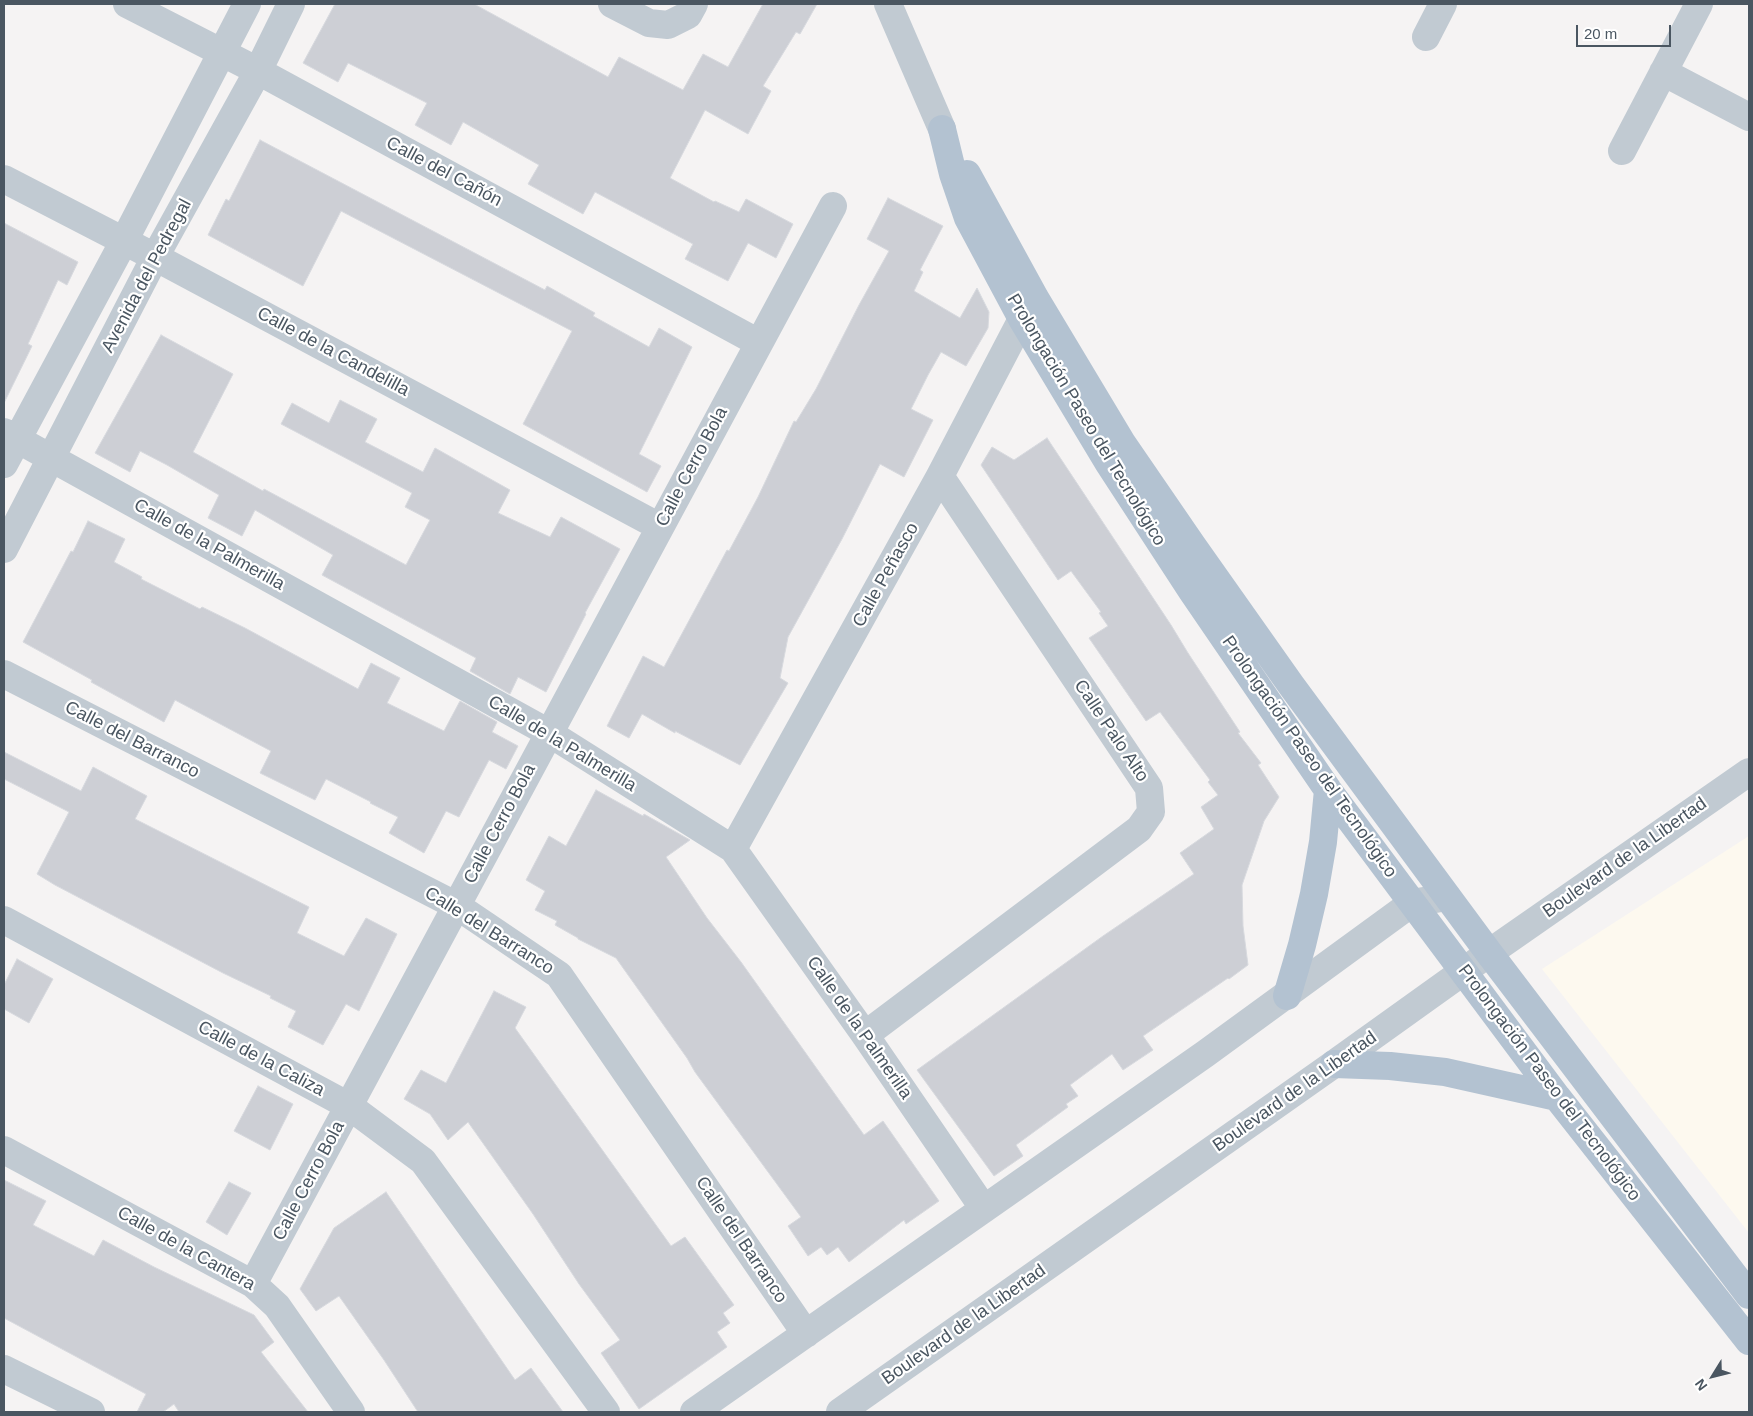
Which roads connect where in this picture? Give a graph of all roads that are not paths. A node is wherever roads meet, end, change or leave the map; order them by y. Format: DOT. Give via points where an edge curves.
graph roads {
  1 [pos="128,4"];
  2 [pos="247,4"];
  3 [pos="290,4"];
  4 [pos="612,4"];
  5 [pos="694,4"];
  6 [pos="888,4"];
  7 [pos="1443,4"];
  8 [pos="1699,4"];
  9 [pos="1426,37"];
  10 [pos="221,53"];
  11 [pos="258,71"];
  12 [pos="1663,72"];
  13 [pos="1748,115"];
  14 [pos="942,129"];
  15 [pos="1622,151"];
  16 [pos="4,179"];
  17 [pos="833,206"];
  18 [pos="124,241"];
  19 [pos="155,257"];
  20 [pos="1028,309"];
  21 [pos="760,343"];
  22 [pos="10,436"];
  23 [pos="52,458"];
  24 [pos="4,464"];
  25 [pos="940,476"];
  26 [pos="660,527"];
  27 [pos="4,548"];
  28 [pos="4,674"];
  29 [pos="549,734"];
  30 [pos="1749,772"];
  31 [pos="1328,790"];
  32 [pos="733,850"];
  33 [pos="1447,897"];
  34 [pos="1412,903"];
  35 [pos="457,906"];
  36 [pos="4,920"];
  37 [pos="1489,953"];
  38 [pos="1464,972"];
  39 [pos="1287,996"];
  40 [pos="865,1035"];
  41 [pos="1334,1064"];
  42 [pos="1556,1098"];
  43 [pos="349,1106"];
  44 [pos="4,1150"];
  45 [pos="984,1209"];
  46 [pos="253,1284"];
  47 [pos="1749,1295"];
  48 [pos="806,1334"];
  49 [pos="1748,1337"];
  50 [pos="4,1369"];
  51 [pos="850,1410"];
  52 [pos="91,1412"];
  53 [pos="351,1412"];
  54 [pos="606,1412"];
  55 [pos="694,1412"];
  1 -- 10 [label="street, Calle del Cañón"];
  2 -- 10 [label="street"];
  3 -- 11 [label="street, Avenida del Pedregal"];
  4 -- 5 [label="street" via="649,23 668,25 688,15"];
  6 -- 14 [label="street, Prolongación Paseo del Tecnológico"];
  7 -- 9 [label="street"];
  8 -- 12 [label="street"];
  10 -- 11 [label="street, Calle del Cañón"];
  10 -- 18 [label="street"];
  11 -- 19 [label="street, Avenida del Pedregal"];
  11 -- 21 [label="street, Calle del Cañón"];
  12 -- 13 [label="street"];
  12 -- 15 [label="street"];
  14 -- 20 [label="main road, Prolongación Paseo del Tecnológico"];
  16 -- 18 [label="street, Calle de la Candelilla"];
  17 -- 21 [label="street, Calle Cerro Bola"];
  18 -- 19 [label="street, Calle de la Candelilla"];
  18 -- 22 [label="street"];
  19 -- 23 [label="street, Avenida del Pedregal"];
  19 -- 26 [label="street, Calle de la Candelilla"];
  20 -- 25 [label="street, Calle Peñasco"];
  20 -- 31 [label="main road, Prolongación Paseo del Tecnológico" via="1113,470"];
  20 -- 33 [label="main road, Prolongación Paseo del Tecnológico" via="1291,685"];
  21 -- 26 [label="street, Calle Cerro Bola"];
  22 -- 23 [label="street, Calle de la Palmerilla"];
  22 -- 24 [label="street"];
  23 -- 27 [label="street, Avenida del Pedregal"];
  23 -- 29 [label="street, Calle de la Palmerilla"];
  25 -- 32 [label="street, Calle Peñasco"];
  25 -- 40 [label="street, Calle Palo Alto" via="1149,788 1151,812 1138,829"];
  26 -- 29 [label="street, Calle Cerro Bola"];
  28 -- 35 [label="street, Calle del Barranco"];
  29 -- 32 [label="street, Calle de la Palmerilla"];
  29 -- 35 [label="street, Calle Cerro Bola"];
  30 -- 37 [label="street, Boulevard de la Libertad"];
  31 -- 34 [label="main road, Prolongación Paseo del Tecnológico"];
  31 -- 39 [label="main road" via="1314,894"];
  32 -- 40 [label="street, Calle de la Palmerilla"];
  33 -- 34 [label="street"];
  33 -- 37 [label="main road, Prolongación Paseo del Tecnológico"];
  34 -- 38 [label="main road, Prolongación Paseo del Tecnológico"];
  34 -- 39 [label="street"];
  35 -- 43 [label="street, Calle Cerro Bola"];
  35 -- 48 [label="street, Calle del Barranco" via="559,975"];
  36 -- 43 [label="street, Calle de la Caliza"];
  37 -- 38 [label="street, Boulevard de la Libertad"];
  37 -- 47 [label="main road, Prolongación Paseo del Tecnológico"];
  38 -- 41 [label="street, Boulevard de la Libertad"];
  38 -- 42 [label="main road, Prolongación Paseo del Tecnológico"];
  39 -- 45 [label="street"];
  40 -- 45 [label="street, Calle de la Palmerilla"];
  41 -- 42 [label="main road" via="1445,1072"];
  41 -- 51 [label="street, Boulevard de la Libertad"];
  42 -- 49 [label="main road, Prolongación Paseo del Tecnológico"];
  43 -- 46 [label="street, Calle Cerro Bola"];
  43 -- 54 [label="street, Calle de la Caliza" via="422,1161"];
  44 -- 46 [label="street, Calle de la Cantera"];
  45 -- 48 [label="street"];
  46 -- 53 [label="street, Calle de la Cantera" via="277,1306"];
  48 -- 55 [label="street"];
  50 -- 52 [label="street"];
}
